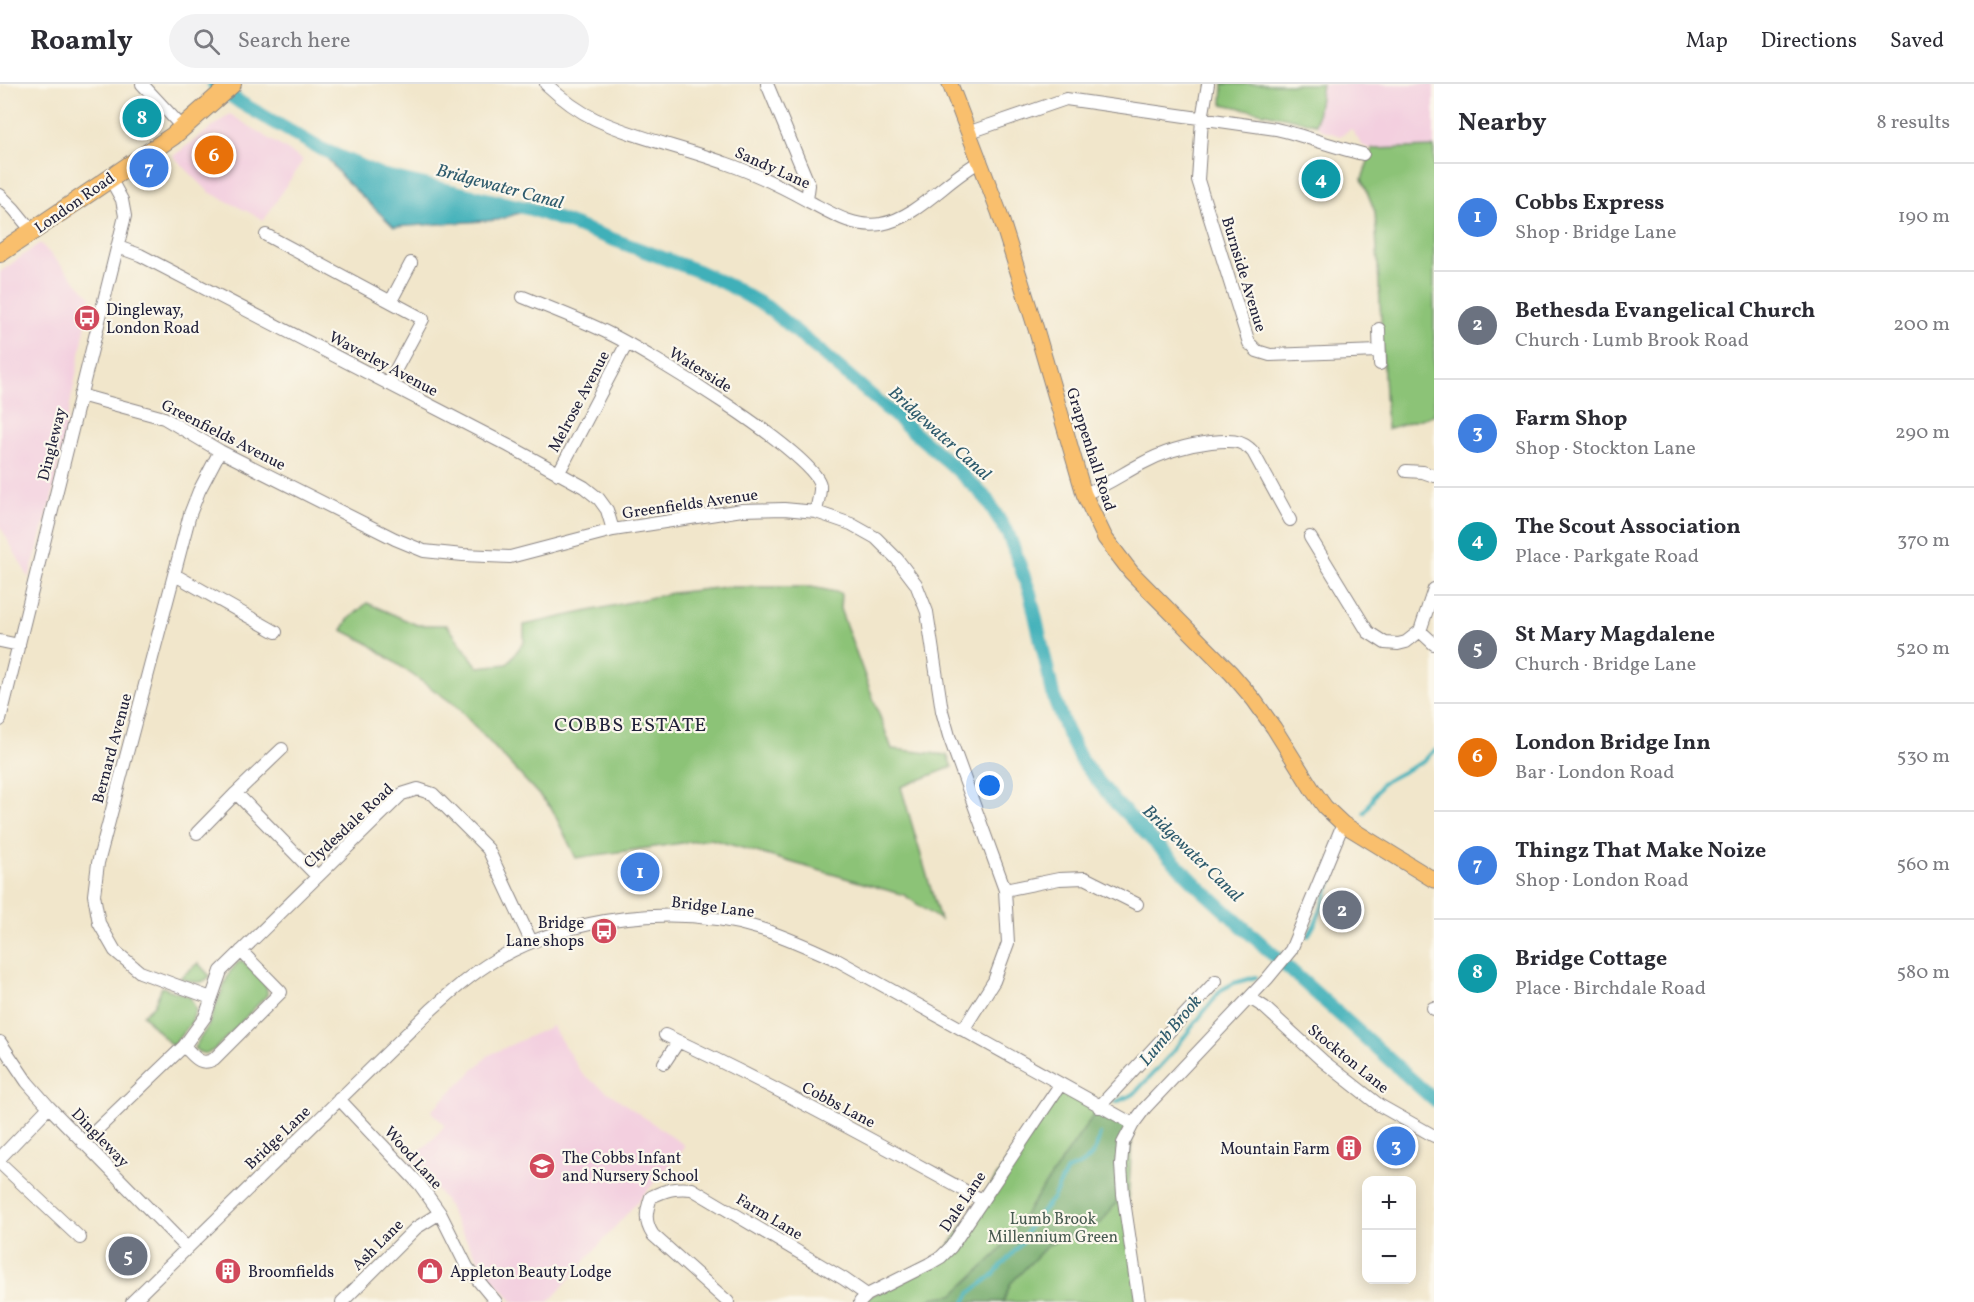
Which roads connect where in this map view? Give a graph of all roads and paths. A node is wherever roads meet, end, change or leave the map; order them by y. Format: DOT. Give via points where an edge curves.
graph roads {
  1 [pos="142,84"];
  2 [pos="232,84"];
  3 [pos="546,84"];
  4 [pos="767,84"];
  5 [pos="950,84"];
  6 [pos="1208,84"];
  7 [pos="1203,119"];
  8 [pos="182,127"];
  9 [pos="970,132"];
  10 [pos="1363,154"];
  11 [pos="981,161"];
  12 [pos="110,178"];
  13 [pos="0,195"];
  14 [pos="807,200"];
  15 [pos="33,231"];
  16 [pos="266,235"];
  17 [pos="118,248"];
  18 [pos="0,253"];
  19 [pos="411,263"];
  20 [pos="523,297"];
  21 [pos="391,301"];
  22 [pos="1379,329"];
  23 [pos="627,343"];
  24 [pos="1379,351"];
  25 [pos="1380,364"];
  26 [pos="388,384"];
  27 [pos="80,395"];
  28 [pos="220,451"];
  29 [pos="1406,471"];
  30 [pos="558,474"];
  31 [pos="1434,476"];
  32 [pos="1084,494"];
  33 [pos="816,512"];
  34 [pos="1290,520"];
  35 [pos="613,530"];
  36 [pos="1310,537"];
  37 [pos="175,575"];
  38 [pos="1434,589"];
  39 [pos="1420,631"];
  40 [pos="276,632"];
  41 [pos="0,641"];
  42 [pos="1434,644"];
  43 [pos="19,645"];
  44 [pos="0,720"];
  45 [pos="282,749"];
  46 [pos="236,793"];
  47 [pos="1343,824"];
  48 [pos="197,833"];
  49 [pos="317,876"];
  50 [pos="1434,880"];
  51 [pos="1005,890"];
  52 [pos="1137,904"];
  53 [pos="531,942"];
  54 [pos="241,951"];
  55 [pos="1216,981"];
  56 [pos="211,998"];
  57 [pos="1250,998"];
  58 [pos="963,1030"];
  59 [pos="665,1035"];
  60 [pos="0,1042"];
  61 [pos="678,1042"];
  62 [pos="184,1046"];
  63 [pos="664,1064"];
  64 [pos="1060,1085"];
  65 [pos="339,1099"];
  66 [pos="49,1107"];
  67 [pos="1099,1107"];
  68 [pos="1133,1124"];
  69 [pos="1434,1136"];
  70 [pos="0,1137"];
  71 [pos="83,1143"];
  72 [pos="10,1146"];
  73 [pos="0,1158"];
  74 [pos="0,1163"];
  75 [pos="982,1200"];
  76 [pos="440,1213"];
  77 [pos="80,1238"];
  78 [pos="187,1248"];
  79 [pos="864,1298"];
  80 [pos="132,1302"];
  81 [pos="342,1302"];
  82 [pos="496,1302"];
  83 [pos="728,1302"];
  84 [pos="1139,1302"];
  1 -- 8 [label="street"];
  2 -- 8 [label="highway, London Road"];
  3 -- 14 [label="street, Sandy Lane" via="594,118 725,162"];
  4 -- 14 [label="street" via="809,185"];
  5 -- 9 [label="main road, Grappenhall Road"];
  6 -- 7 [label="street, Burnside Avenue"];
  7 -- 9 [label="street" via="1066,99"];
  7 -- 10 [label="street" via="1276,129"];
  7 -- 24 [label="street, Burnside Avenue" via="1198,180 1249,343 1270,355"];
  8 -- 12 [label="highway, London Road"];
  9 -- 11 [label="main road, Grappenhall Road"];
  11 -- 14 [label="street, Sandy Lane" via="913,210 881,224 854,223"];
  11 -- 32 [label="main road, Grappenhall Road"];
  12 -- 15 [label="highway, London Road"];
  12 -- 17 [label="street, Dingleway" via="122,200 125,216"];
  13 -- 15 [label="street"];
  15 -- 18 [label="highway, London Road"];
  16 -- 21 [label="street"];
  17 -- 26 [label="street, Waverley Avenue" via="140,255"];
  17 -- 27 [label="street, Dingleway"];
  19 -- 21 [label="street"];
  20 -- 23 [label="street, Waterside"];
  21 -- 26 [label="street" via="423,319"];
  22 -- 24 [label="street"];
  23 -- 30 [label="street, Melrose Avenue"];
  23 -- 33 [label="street, Waterside" via="691,380 814,472 820,485"];
  24 -- 25 [label="street"];
  26 -- 30 [label="street, Waverley Avenue"];
  27 -- 28 [label="street, Greenfields Avenue" via="164,418"];
  27 -- 43 [label="street, Dingleway"];
  28 -- 35 [label="street, Greenfields Avenue" via="424,551 510,557"];
  28 -- 37 [label="street, Bernard Avenue" via="190,514"];
  29 -- 31 [label="street"];
  30 -- 35 [label="street, Waverley Avenue" via="599,499"];
  32 -- 34 [label="street" via="1143,462 1187,445 1237,441 1254,452"];
  32 -- 47 [label="main road, Grappenhall Road" via="1117,555 1254,700 1311,789"];
  33 -- 35 [label="street, Greenfields Avenue" via="742,510"];
  33 -- 51 [label="street, Greenfields Avenue" via="876,538 916,584 927,612 949,736"];
  36 -- 39 [label="street" via="1368,632 1385,643 1398,644"];
  37 -- 40 [label="street"];
  37 -- 56 [label="street, Bernard Avenue" via="98,863 94,895 99,922 115,951 140,972"];
  38 -- 39 [label="street"];
  39 -- 42 [label="street"];
  41 -- 43 [label="street"];
  43 -- 44 [label="street, Dingleway"];
  45 -- 46 [label="street"];
  46 -- 48 [label="street"];
  46 -- 49 [label="street"];
  47 -- 50 [label="main road, Grappenhall Road"];
  47 -- 57 [label="street" via="1296,942"];
  49 -- 53 [label="street, Clydesdale Road" via="402,794 418,789 433,794 488,849"];
  49 -- 54 [label="street, Clydesdale Road"];
  51 -- 52 [label="street" via="1085,878"];
  51 -- 58 [label="street, Greenfields Avenue" via="1008,943 993,981"];
  53 -- 58 [label="street, Bridge Lane" via="586,924 637,916 690,917 759,928 837,960"];
  53 -- 65 [label="street, Bridge Lane" via="494,961 455,989"];
  54 -- 56 [label="street, Clydesdale Road" via="221,971"];
  54 -- 62 [label="street" via="281,992 207,1063 199,1062"];
  55 -- 67 [label="street"];
  56 -- 62 [label="street, Clydesdale Road" via="205,1017"];
  57 -- 68 [label="street"];
  57 -- 69 [label="street, Stockton Lane" via="1379,1105"];
  58 -- 64 [label="street, Bridge Lane"];
  59 -- 61 [label="street, Cobbs Lane"];
  60 -- 66 [label="street, Dingleway"];
  61 -- 63 [label="street"];
  61 -- 75 [label="street, Cobbs Lane" via="818,1110"];
  62 -- 71 [label="street, Clydesdale Road"];
  64 -- 67 [label="street, Bridge Lane"];
  64 -- 75 [label="street, Dale Lane"];
  65 -- 76 [label="street, Wood Lane" via="420,1185"];
  65 -- 78 [label="street, Bridge Lane"];
  66 -- 71 [label="street, Dingleway"];
  66 -- 72 [label="street"];
  67 -- 68 [label="street, Bridge Lane"];
  68 -- 84 [label="street" via="1124,1143 1121,1165"];
  70 -- 72 [label="street"];
  71 -- 78 [label="street, Dingleway"];
  72 -- 73 [label="street"];
  74 -- 77 [label="street"];
  75 -- 79 [label="street, Dale Lane" via="941,1257"];
  76 -- 81 [label="street, Ash Lane" via="416,1228"];
  76 -- 82 [label="street, Wood Lane" via="467,1267"];
  78 -- 80 [label="street, Bridge Lane"];
  79 -- 83 [label="street, Farm Lane" via="692,1189 666,1189 651,1197 645,1216 653,1235"];
}
